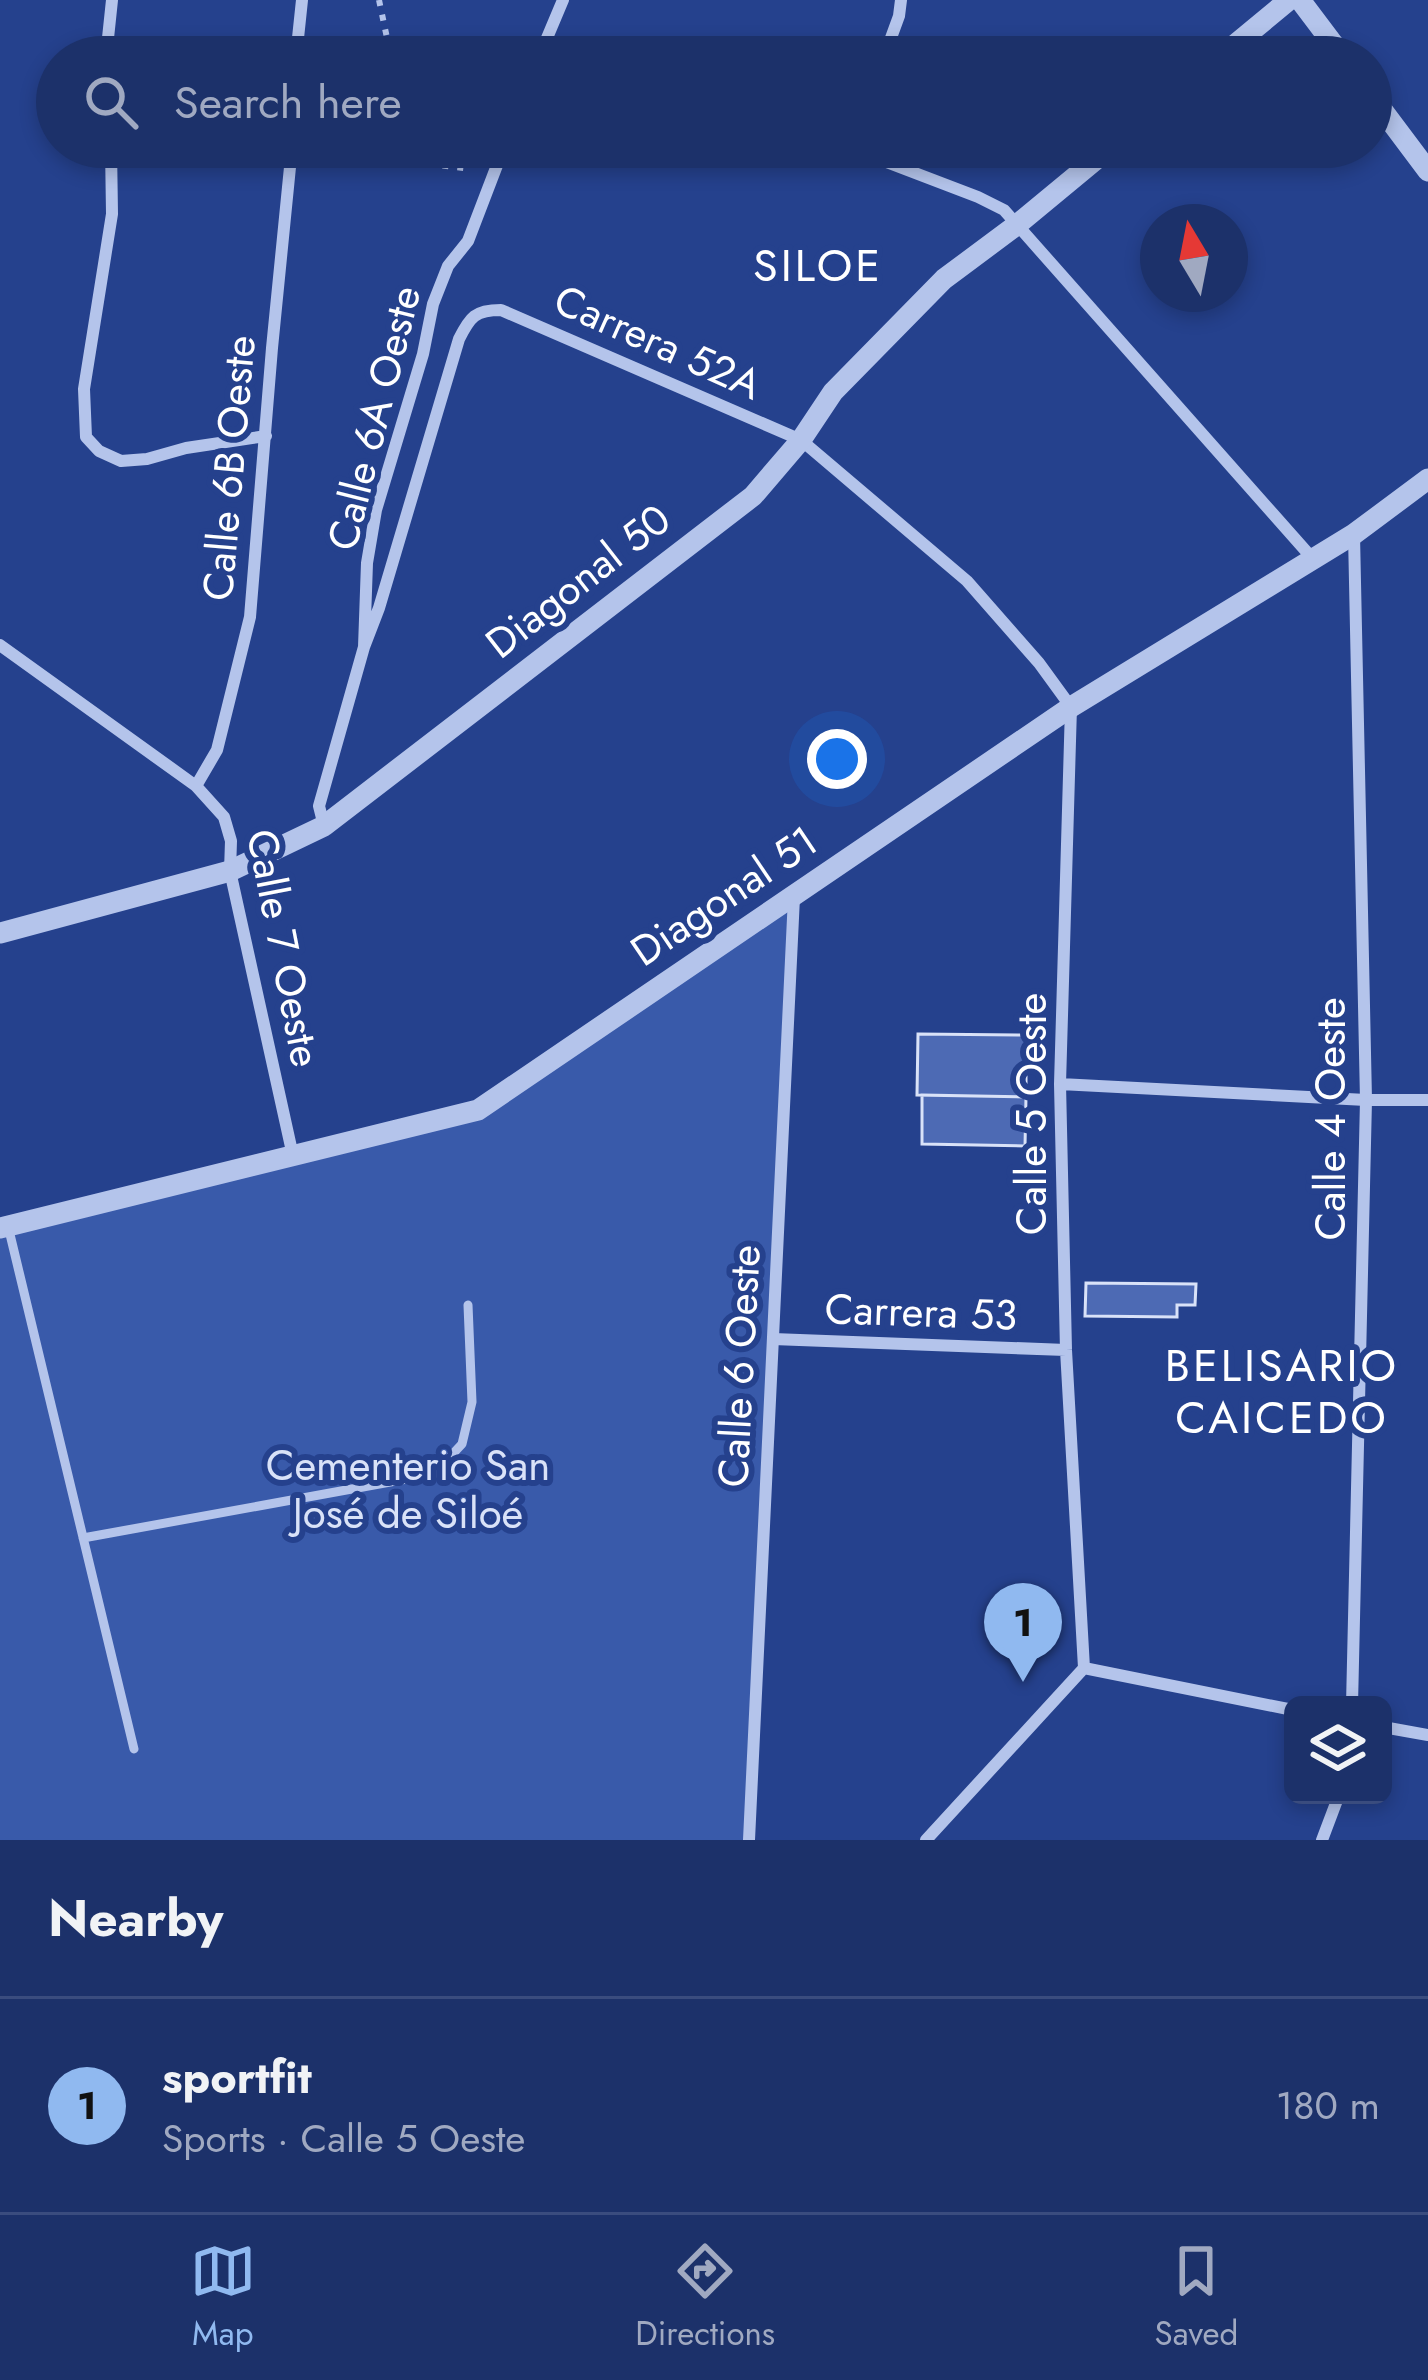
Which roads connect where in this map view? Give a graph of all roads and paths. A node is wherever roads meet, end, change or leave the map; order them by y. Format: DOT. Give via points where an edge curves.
graph roads {
  1 [pos="112,0"];
  2 [pos="302,0"];
  3 [pos="379,0"];
  4 [pos="563,0"];
  5 [pos="901,0"];
  6 [pos="1289,0"];
  7 [pos="1300,0"];
  8 [pos="108,36"];
  9 [pos="298,36"];
  10 [pos="387,36"];
  11 [pos="548,36"];
  12 [pos="892,36"];
  13 [pos="1245,36"];
  14 [pos="1327,36"];
  15 [pos="1392,123"];
  16 [pos="111,168"];
  17 [pos="290,168"];
  18 [pos="459,168"];
  19 [pos="497,168"];
  20 [pos="902,168"];
  21 [pos="1086,168"];
  22 [pos="1428,171"];
  23 [pos="496,172"];
  24 [pos="1018,224"];
  25 [pos="488,310"];
  26 [pos="266,436"];
  27 [pos="801,440"];
  28 [pos="1428,479"];
  29 [pos="1354,534"];
  30 [pos="1313,559"];
  31 [pos="0,645"];
  32 [pos="364,647"];
  33 [pos="1071,707"];
  34 [pos="196,786"];
  35 [pos="324,826"];
  36 [pos="230,871"];
  37 [pos="794,896"];
  38 [pos="0,933"];
  39 [pos="1060,1084"];
  40 [pos="1366,1100"];
  41 [pos="1428,1100"];
  42 [pos="293,1157"];
  43 [pos="4,1227"];
  44 [pos="468,1305"];
  45 [pos="773,1339"];
  46 [pos="1066,1350"];
  47 [pos="83,1538"];
  48 [pos="1084,1668"];
  49 [pos="1352,1696"];
  50 [pos="1284,1708"];
  51 [pos="1392,1729"];
  52 [pos="1428,1735"];
  53 [pos="134,1749"];
  54 [pos="1336,1804"];
  55 [pos="749,1840"];
  56 [pos="926,1840"];
  57 [pos="1322,1840"];
  1 -- 8 [label="street"];
  2 -- 9 [label="street"];
  3 -- 10 [label="path"];
  4 -- 11 [label="street"];
  5 -- 12 [label="street"];
  6 -- 13 [label="street"];
  7 -- 14 [label="street"];
  15 -- 22 [label="street"];
  16 -- 26 [label="street" via="112,214 83,389 86,437 121,461"];
  17 -- 26 [label="street, Calle 6B Oeste"];
  18 -- 23 [label="path"];
  19 -- 23 [label="street, Calle 6A Oeste"];
  20 -- 24 [label="street" via="979,197"];
  21 -- 24 [label="street, Diagonal 50"];
  23 -- 32 [label="street, Calle 6A Oeste" via="433,304 376,510"];
  24 -- 27 [label="street, Diagonal 50" via="944,279 833,392"];
  24 -- 30 [label="street"];
  25 -- 27 [label="street, Carrera 52A"];
  25 -- 32 [label="street, Calle 6A Oeste" via="470,318 459,339"];
  26 -- 34 [label="street, Calle 6B Oeste" via="250,617 217,749"];
  27 -- 33 [label="street" via="967,581"];
  27 -- 35 [label="street, Diagonal 50" via="753,496"];
  28 -- 29 [label="street, Diagonal 51"];
  29 -- 30 [label="street, Diagonal 51"];
  29 -- 40 [label="street, Calle 4 Oeste"];
  30 -- 33 [label="street, Diagonal 51"];
  31 -- 34 [label="street, Calle 7 Oeste"];
  32 -- 35 [label="street, Calle 6A Oeste" via="320,806"];
  33 -- 37 [label="street, Diagonal 51"];
  33 -- 39 [label="street, Calle 5 Oeste"];
  34 -- 36 [label="street, Calle 7 Oeste" via="224,817"];
  35 -- 36 [label="street, Diagonal 50"];
  36 -- 38 [label="street, Diagonal 50"];
  36 -- 42 [label="street, Calle 7 Oeste"];
  37 -- 42 [label="street, Diagonal 51" via="478,1110"];
  37 -- 45 [label="street, Calle 6 Oeste"];
  39 -- 40 [label="street"];
  39 -- 46 [label="street, Calle 5 Oeste"];
  40 -- 41 [label="street"];
  40 -- 49 [label="street, Calle 4 Oeste"];
  42 -- 43 [label="street, Diagonal 51"];
  43 -- 47 [label="lane"];
  44 -- 47 [label="lane" via="472,1402 462,1444 434,1474"];
  45 -- 46 [label="street, Carrera 53"];
  45 -- 55 [label="street, Calle 6 Oeste"];
  46 -- 48 [label="street, Calle 5 Oeste"];
  47 -- 53 [label="lane"];
  48 -- 50 [label="street"];
  48 -- 56 [label="street"];
  51 -- 52 [label="street"];
  54 -- 57 [label="street"];
}
